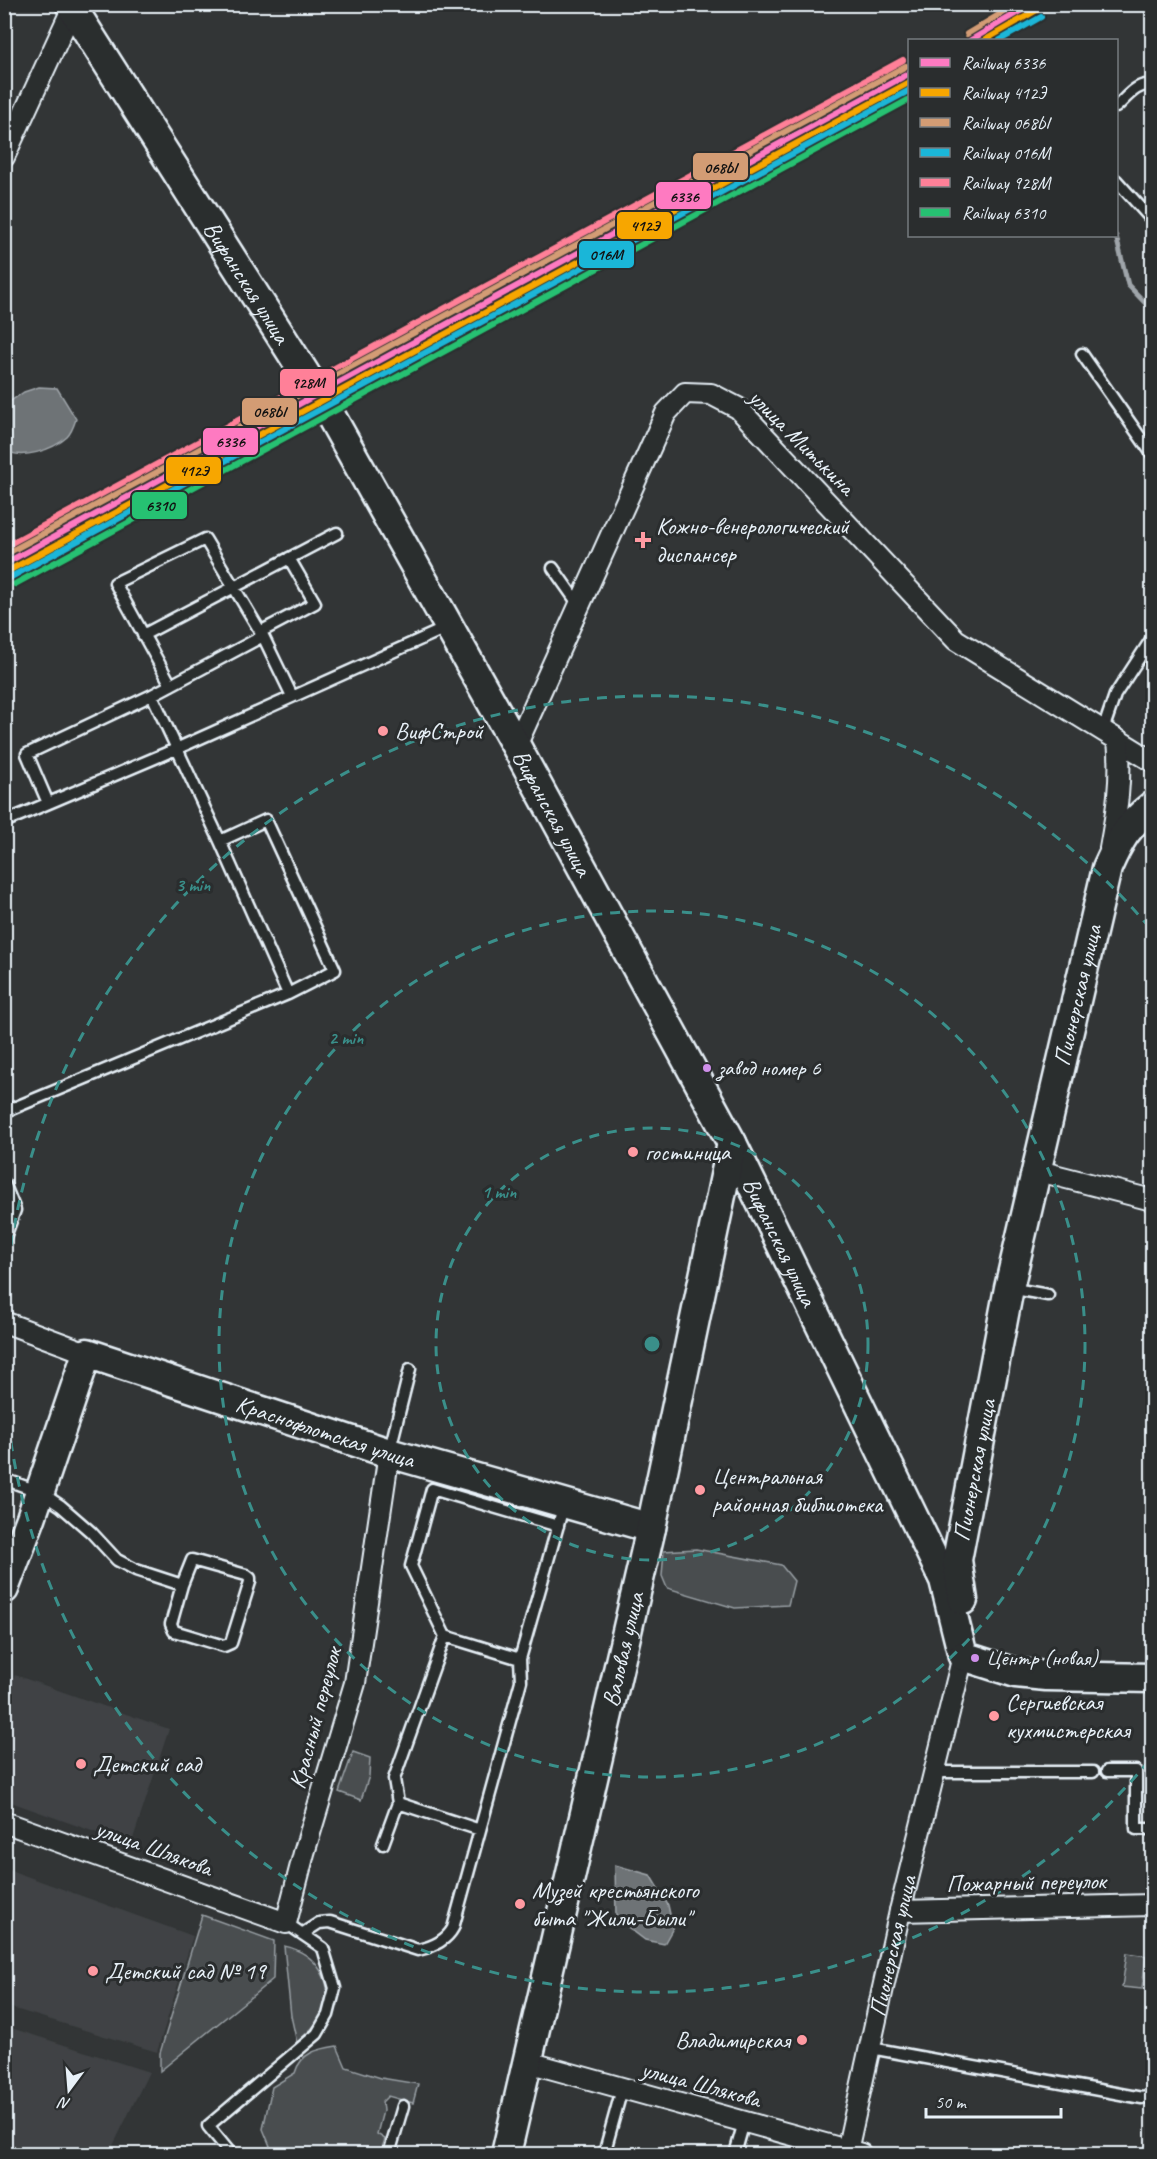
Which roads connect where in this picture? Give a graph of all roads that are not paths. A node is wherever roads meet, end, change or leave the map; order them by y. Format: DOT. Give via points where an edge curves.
graph roads {
  1 [pos="72,6"];
  2 [pos="1152,86"];
  3 [pos="1118,105"];
  4 [pos="4,157"];
  5 [pos="1118,182"];
  6 [pos="1152,219"];
  7 [pos="1083,354"];
  8 [pos="1152,454"];
  9 [pos="337,533"];
  10 [pos="289,558"];
  11 [pos="553,568"];
  12 [pos="234,588"];
  13 [pos="579,605"];
  14 [pos="448,627"];
  15 [pos="261,634"];
  16 [pos="142,635"];
  17 [pos="1152,638"];
  18 [pos="171,685"];
  19 [pos="152,695"];
  20 [pos="292,696"];
  21 [pos="1111,735"];
  22 [pos="516,746"];
  23 [pos="176,749"];
  24 [pos="1152,761"];
  25 [pos="48,803"];
  26 [pos="1152,806"];
  27 [pos="4,822"];
  28 [pos="220,841"];
  29 [pos="1107,868"];
  30 [pos="288,994"];
  31 [pos="4,1112"];
  32 [pos="732,1143"];
  33 [pos="1035,1170"];
  34 [pos="4,1183"];
  35 [pos="1152,1200"];
  36 [pos="4,1240"];
  37 [pos="1009,1288"];
  38 [pos="1048,1295"];
  39 [pos="4,1322"];
  40 [pos="87,1353"];
  41 [pos="410,1369"];
  42 [pos="389,1453"];
  43 [pos="435,1478"];
  44 [pos="4,1479"];
  45 [pos="40,1492"];
  46 [pos="561,1515"];
  47 [pos="651,1528"];
  48 [pos="182,1585"];
  49 [pos="4,1589"];
  50 [pos="445,1635"];
  51 [pos="963,1656"];
  52 [pos="520,1659"];
  53 [pos="1152,1678"];
  54 [pos="934,1772"];
  55 [pos="1093,1772"];
  56 [pos="1107,1772"];
  57 [pos="398,1803"];
  58 [pos="4,1822"];
  59 [pos="1152,1829"];
  60 [pos="480,1830"];
  61 [pos="383,1844"];
  62 [pos="1152,1905"];
  63 [pos="900,1911"];
  64 [pos="286,1923"];
  65 [pos="302,1934"];
  66 [pos="870,2048"];
  67 [pos="528,2062"];
  68 [pos="622,2089"];
  69 [pos="1152,2096"];
  70 [pos="403,2106"];
  71 [pos="744,2122"];
  72 [pos="854,2153"];
  73 [pos="231,2154"];
  74 [pos="389,2154"];
  75 [pos="506,2154"];
  76 [pos="603,2154"];
  77 [pos="735,2154"];
  1 -- 4 [label="street"];
  1 -- 14 [label="main road, Вифанская улица" via="323,402"];
  2 -- 3 [label="lane" via="1140,85"];
  5 -- 6 [label="lane"];
  7 -- 8 [label="lane"];
  9 -- 10 [label="lane"];
  10 -- 12 [label="lane"];
  10 -- 15 [label="lane" via="315,603"];
  11 -- 13 [label="lane"];
  12 -- 15 [label="lane"];
  12 -- 16 [label="lane"];
  12 -- 16 [label="lane" via="205,538 115,583"];
  13 -- 21 [label="street, улица Митькина" via="666,413 685,393 711,393 738,408 956,640"];
  13 -- 22 [label="street, улица Митькина"];
  14 -- 20 [label="lane"];
  14 -- 22 [label="main road, Вифанская улица"];
  15 -- 18 [label="lane"];
  15 -- 20 [label="lane"];
  16 -- 18 [label="lane"];
  17 -- 21 [label="lane" via="1115,695"];
  18 -- 19 [label="lane"];
  19 -- 23 [label="lane"];
  19 -- 25 [label="lane" via="27,754"];
  20 -- 23 [label="lane"];
  21 -- 24 [label="street, улица Митькина"];
  21 -- 29 [label="street" via="1120,765"];
  22 -- 32 [label="main road, Вифанская улица"];
  23 -- 25 [label="lane"];
  23 -- 28 [label="lane"];
  25 -- 27 [label="lane"];
  26 -- 29 [label="main road, Пионерская улица" via="1121,837"];
  28 -- 30 [label="lane"];
  28 -- 30 [label="lane" via="266,820 335,970"];
  29 -- 33 [label="main road, Пионерская улица"];
  30 -- 31 [label="lane"];
  32 -- 47 [label="main road, Валовая улица"];
  32 -- 51 [label="main road, Вифанская улица" via="944,1580"];
  33 -- 35 [label="street"];
  33 -- 37 [label="main road, Пионерская улица"];
  34 -- 36 [label="lane" via="15,1210"];
  37 -- 38 [label="lane"];
  37 -- 51 [label="main road, Пионерская улица" via="957,1560 965,1620"];
  39 -- 40 [label="street, Краснофлотская улица"];
  40 -- 42 [label="main road, Краснофлотская улица"];
  40 -- 45 [label="main road"];
  41 -- 42 [label="lane"];
  42 -- 43 [label="main road, Краснофлотская улица"];
  42 -- 64 [label="street, Красный переулок" via="355,1683"];
  43 -- 46 [label="main road, Краснофлотская улица"];
  43 -- 50 [label="lane" via="411,1566"];
  44 -- 45 [label="lane"];
  45 -- 48 [label="lane" via="91,1532 117,1560"];
  45 -- 49 [label="main road"];
  46 -- 47 [label="main road, Краснофлотская улица"];
  46 -- 52 [label="lane"];
  47 -- 67 [label="main road, Валовая улица"];
  48 -- 48 [label="lane" via="189,1563 195,1560 250,1578 228,1646 171,1628"];
  50 -- 52 [label="lane"];
  50 -- 57 [label="lane" via="394,1779"];
  51 -- 53 [label="main road" via="1016,1673"];
  51 -- 54 [label="street, Пионерская улица"];
  52 -- 60 [label="lane" via="521,1681"];
  54 -- 55 [label="lane"];
  54 -- 63 [label="street, Пионерская улица"];
  56 -- 59 [label="lane" via="1136,1771 1137,1829"];
  57 -- 60 [label="lane"];
  57 -- 61 [label="lane"];
  58 -- 64 [label="street, улица Шлякова"];
  60 -- 65 [label="lane" via="453,1928 442,1941 418,1950 409,1949 325,1922"];
  62 -- 63 [label="street, Пожарный переулок"];
  63 -- 66 [label="street, Пионерская улица"];
  64 -- 65 [label="lane"];
  65 -- 73 [label="lane" via="323,1948 335,1988 328,2015 317,2034 208,2126"];
  66 -- 69 [label="lane" via="1142,2098"];
  66 -- 72 [label="street, Пионерская улица"];
  67 -- 68 [label="street, улица Шлякова"];
  67 -- 75 [label="main road, Валовая улица"];
  68 -- 71 [label="street, улица Шлякова"];
  68 -- 76 [label="lane"];
  70 -- 74 [label="lane"];
  71 -- 72 [label="street, улица Шлякова"];
  71 -- 77 [label="lane"];
}
